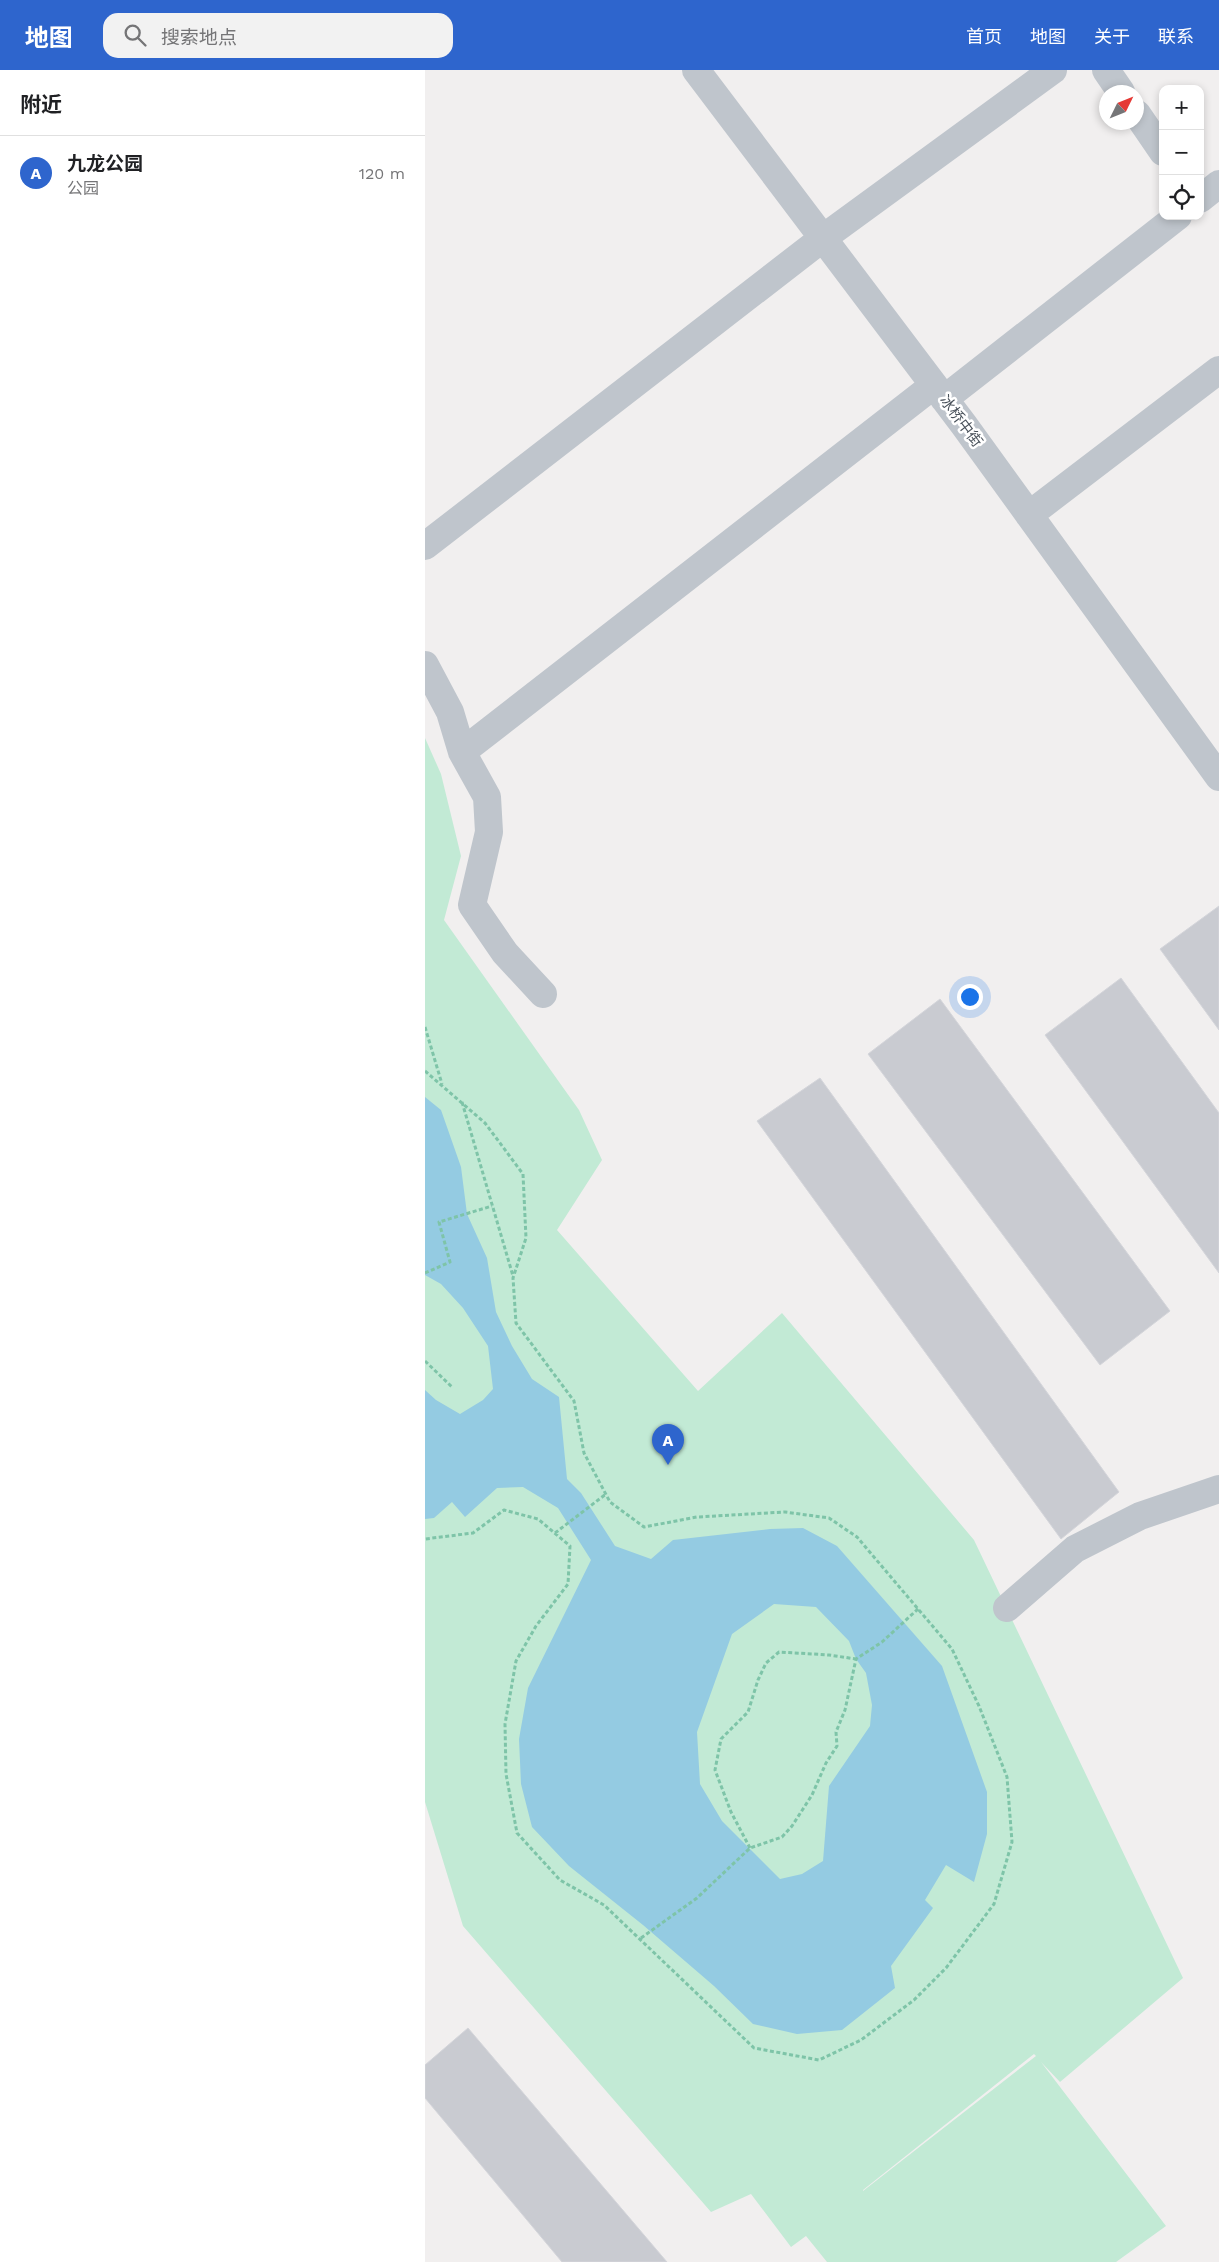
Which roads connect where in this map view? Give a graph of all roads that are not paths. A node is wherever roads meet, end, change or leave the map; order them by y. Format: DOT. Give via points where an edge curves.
graph roads {
  1 [pos="696,70"];
  2 [pos="1053,70"];
  3 [pos="1106,70"];
  4 [pos="1116,85"];
  5 [pos="1144,124"];
  6 [pos="1159,146"];
  7 [pos="1219,184"];
  8 [pos="1204,196"];
  9 [pos="1173,220"];
  10 [pos="823,238"];
  11 [pos="1219,370"];
  12 [pos="939,392"];
  13 [pos="1029,515"];
  14 [pos="425,546"];
  15 [pos="425,665"];
  16 [pos="461,752"];
  17 [pos="1219,776"];
  18 [pos="543,994"];
  19 [pos="1219,1489"];
  20 [pos="1007,1608"];
  1 -- 10 [label="street, 冰桥中街"];
  2 -- 10 [label="street"];
  3 -- 4 [label="street"];
  5 -- 6 [label="street"];
  7 -- 8 [label="street"];
  9 -- 12 [label="street"];
  10 -- 12 [label="street, 冰桥中街"];
  10 -- 14 [label="street"];
  11 -- 13 [label="street"];
  12 -- 13 [label="street, 冰桥中街"];
  12 -- 16 [label="street"];
  13 -- 17 [label="street, 冰桥中街"];
  15 -- 16 [label="street" via="450,712"];
  16 -- 18 [label="street" via="487,797 489,832 471,905 505,953"];
  19 -- 20 [label="street" via="1140,1516 1075,1549"];
}
